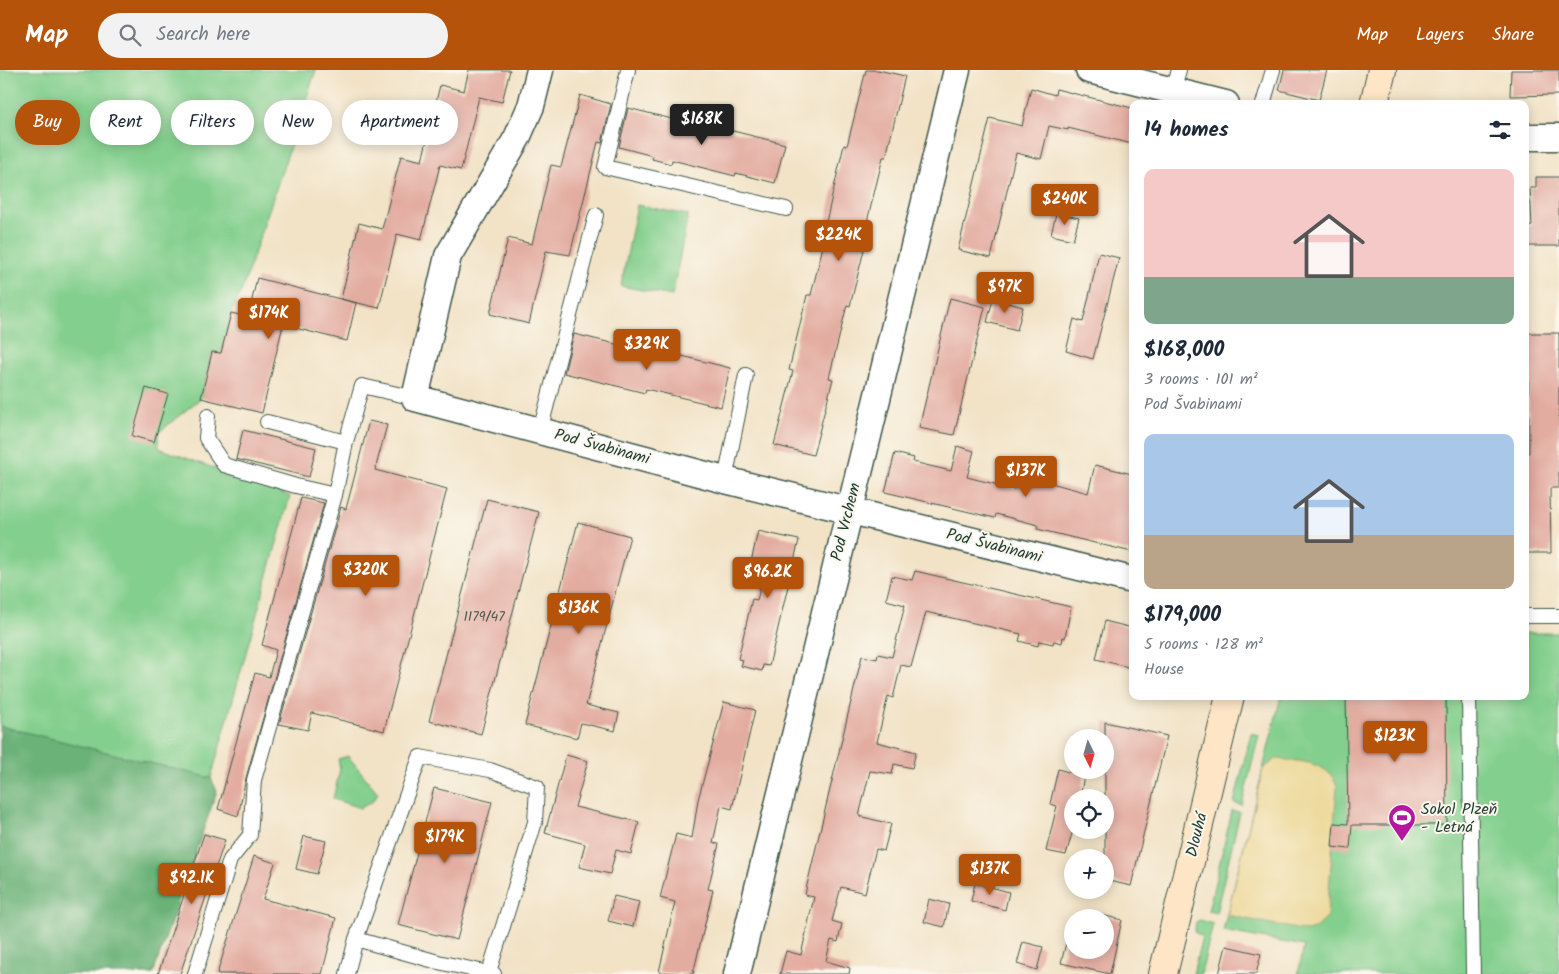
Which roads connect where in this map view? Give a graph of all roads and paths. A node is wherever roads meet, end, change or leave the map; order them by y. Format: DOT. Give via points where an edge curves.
graph roads {
  1 [pos="540,70"];
  2 [pos="628,70"];
  3 [pos="957,70"];
  4 [pos="1088,70"];
  5 [pos="1273,70"];
  6 [pos="1382,70"];
  7 [pos="1176,80"];
  8 [pos="1218,100"];
  9 [pos="1264,100"];
  10 [pos="1375,100"];
  11 [pos="1529,137"];
  12 [pos="1559,137"];
  13 [pos="786,209"];
  14 [pos="596,215"];
  15 [pos="746,375"];
  16 [pos="415,398"];
  17 [pos="208,416"];
  18 [pos="267,422"];
  19 [pos="540,431"];
  20 [pos="346,442"];
  21 [pos="725,480"];
  22 [pos="335,495"];
  23 [pos="848,510"];
  24 [pos="1129,579"];
  25 [pos="1529,616"];
  26 [pos="1559,616"];
  27 [pos="1229,700"];
  28 [pos="1470,700"];
  29 [pos="356,939"];
  30 [pos="437,968"];
  31 [pos="491,973"];
  32 [pos="195,974"];
  33 [pos="347,974"];
  34 [pos="737,974"];
  35 [pos="1163,974"];
  36 [pos="1473,974"];
  1 -- 16 [label="street" via="531,106 517,138 448,256"];
  2 -- 13 [label="lane" via="605,167"];
  3 -- 23 [label="street, Pod Vrchem"];
  4 -- 7 [label="street"];
  5 -- 9 [label="lane"];
  6 -- 10 [label="street"];
  7 -- 8 [label="street"];
  11 -- 12 [label="street"];
  14 -- 19 [label="lane"];
  15 -- 21 [label="lane"];
  16 -- 19 [label="street, Pod Švabinami"];
  16 -- 20 [label="lane" via="362,386"];
  17 -- 22 [label="lane" via="206,438 224,465"];
  18 -- 20 [label="lane"];
  19 -- 21 [label="street, Pod Švabinami"];
  20 -- 22 [label="lane"];
  21 -- 23 [label="street, Pod Švabinami"];
  22 -- 32 [label="lane" via="254,780 250,835 230,860"];
  23 -- 24 [label="street, Pod Švabinami"];
  23 -- 34 [label="street, Pod Vrchem"];
  25 -- 26 [label="lane"];
  27 -- 35 [label="street, Dlouhá"];
  28 -- 36 [label="lane"];
  29 -- 30 [label="lane"];
  29 -- 31 [label="lane" via="420,757 490,770 537,787 535,822"];
  29 -- 33 [label="lane"];
  30 -- 31 [label="lane"];
}
